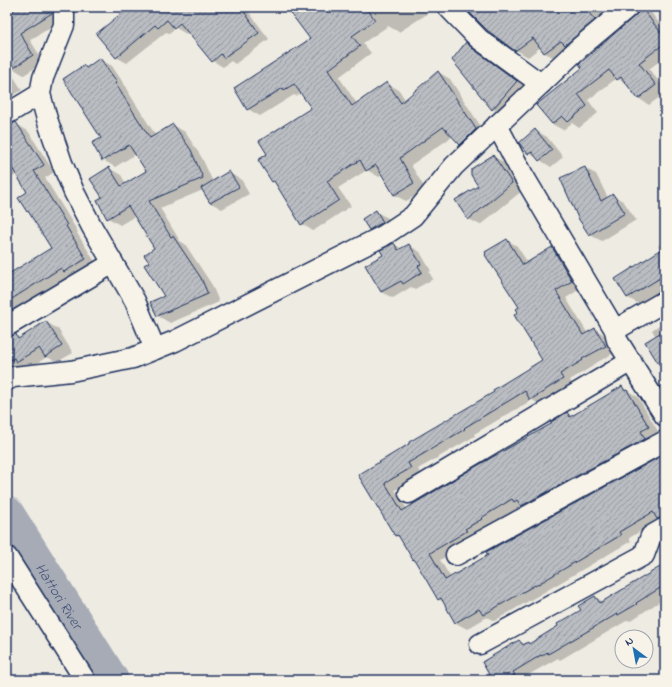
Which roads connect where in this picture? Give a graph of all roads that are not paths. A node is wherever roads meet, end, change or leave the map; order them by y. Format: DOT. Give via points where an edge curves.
graph roads {
  1 [pos="62,7"];
  2 [pos="448,7"];
  3 [pos="628,7"];
  4 [pos="541,84"];
  5 [pos="40,94"];
  6 [pos="7,114"];
  7 [pos="497,125"];
  8 [pos="113,263"];
  9 [pos="665,301"];
  10 [pos="7,326"];
  11 [pos="615,330"];
  12 [pos="155,349"];
  13 [pos="631,361"];
  14 [pos="7,380"];
  15 [pos="665,416"];
  16 [pos="665,440"];
  17 [pos="408,493"];
  18 [pos="665,528"];
  19 [pos="456,555"];
  20 [pos="7,557"];
  21 [pos="480,644"];
  22 [pos="85,680"];
  1 -- 5 [label="street" via="64,25 43,78"];
  2 -- 4 [label="street" via="479,39"];
  3 -- 4 [label="street"];
  4 -- 7 [label="street"];
  5 -- 6 [label="street"];
  5 -- 8 [label="street" via="74,192"];
  7 -- 11 [label="street" via="523,176"];
  7 -- 12 [label="street" via="454,166 412,216 383,236"];
  8 -- 10 [label="street"];
  8 -- 12 [label="street" via="135,301"];
  9 -- 11 [label="street"];
  11 -- 13 [label="street" via="617,340"];
  12 -- 14 [label="street" via="133,358 71,371 13,377"];
  13 -- 15 [label="street"];
  13 -- 17 [label="street"];
  16 -- 19 [label="street"];
  18 -- 21 [label="street" via="651,536 644,555"];
  20 -- 22 [label="street"];
}
